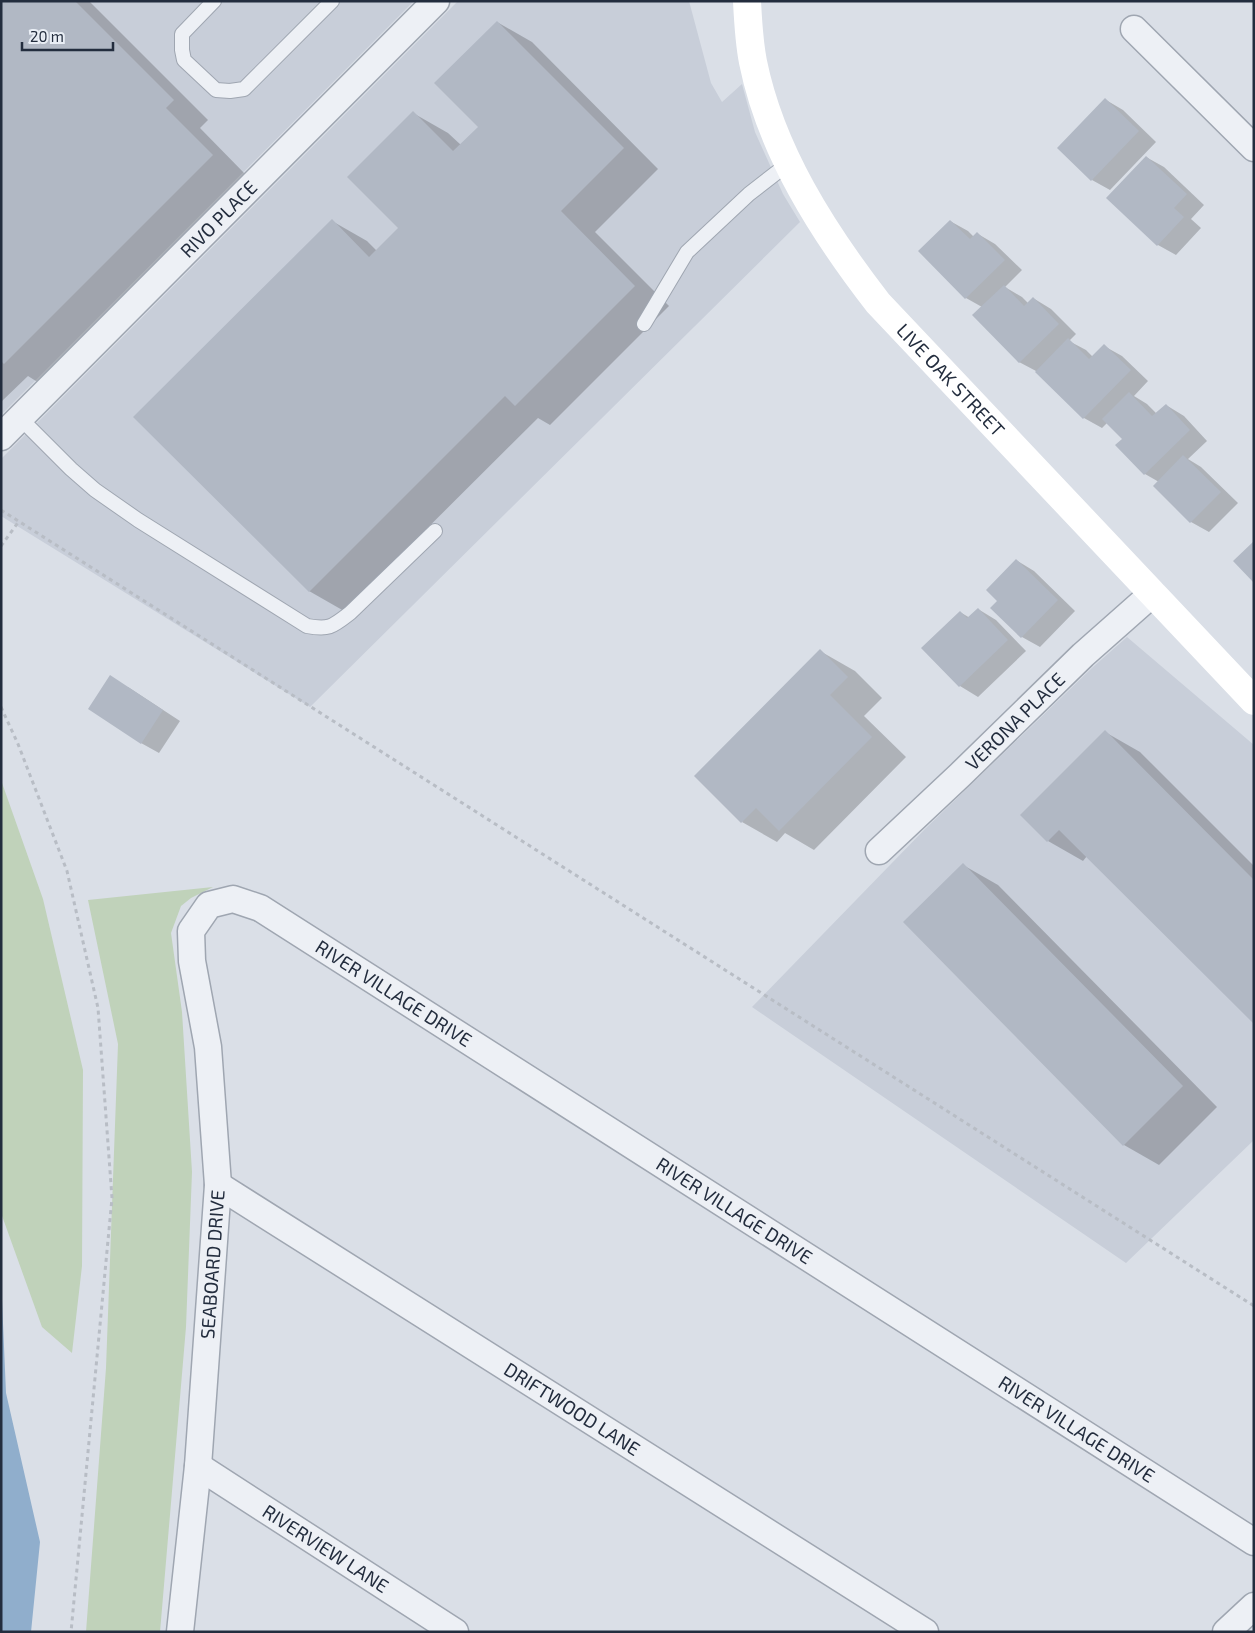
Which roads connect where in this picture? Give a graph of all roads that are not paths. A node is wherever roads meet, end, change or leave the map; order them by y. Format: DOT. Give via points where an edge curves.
graph roads {
  1 [pos="214,1"];
  2 [pos="332,1"];
  3 [pos="436,1"];
  4 [pos="747,1"];
  5 [pos="1134,30"];
  6 [pos="1254,148"];
  7 [pos="789,163"];
  8 [pos="644,324"];
  9 [pos="20,418"];
  10 [pos="1,437"];
  11 [pos="435,531"];
  12 [pos="1152,594"];
  13 [pos="1254,701"];
  14 [pos="879,851"];
  15 [pos="209,905"];
  16 [pos="218,1185"];
  17 [pos="198,1466"];
  18 [pos="1254,1542"];
  19 [pos="1254,1606"];
  20 [pos="180,1632"];
  21 [pos="455,1632"];
  22 [pos="925,1632"];
  23 [pos="1226,1632"];
  1 -- 2 [label="lane" via="182,34 182,50 184,60 216,90 230,91 244,89"];
  3 -- 9 [label="street, RIVO PLACE"];
  4 -- 7 [label="street, LIVE OAK STREET" via="754,62 771,124"];
  5 -- 6 [label="street"];
  7 -- 8 [label="lane" via="749,194 687,252"];
  7 -- 12 [label="street, LIVE OAK STREET" via="819,218 878,302"];
  9 -- 10 [label="street, RIVO PLACE"];
  9 -- 11 [label="lane" via="95,490 306,626 323,629 336,625"];
  12 -- 13 [label="street, LIVE OAK STREET"];
  12 -- 14 [label="street, VERONA PLACE" via="1083,655"];
  15 -- 16 [label="street, SEABOARD DRIVE" via="191,931 192,961 208,1047"];
  15 -- 18 [label="street, RIVER VILLAGE DRIVE" via="232,899 260,908"];
  16 -- 17 [label="street, SEABOARD DRIVE"];
  16 -- 22 [label="street, DRIFTWOOD LANE"];
  17 -- 20 [label="street, SEABOARD DRIVE"];
  17 -- 21 [label="street, RIVERVIEW LANE"];
  19 -- 23 [label="street"];
}
